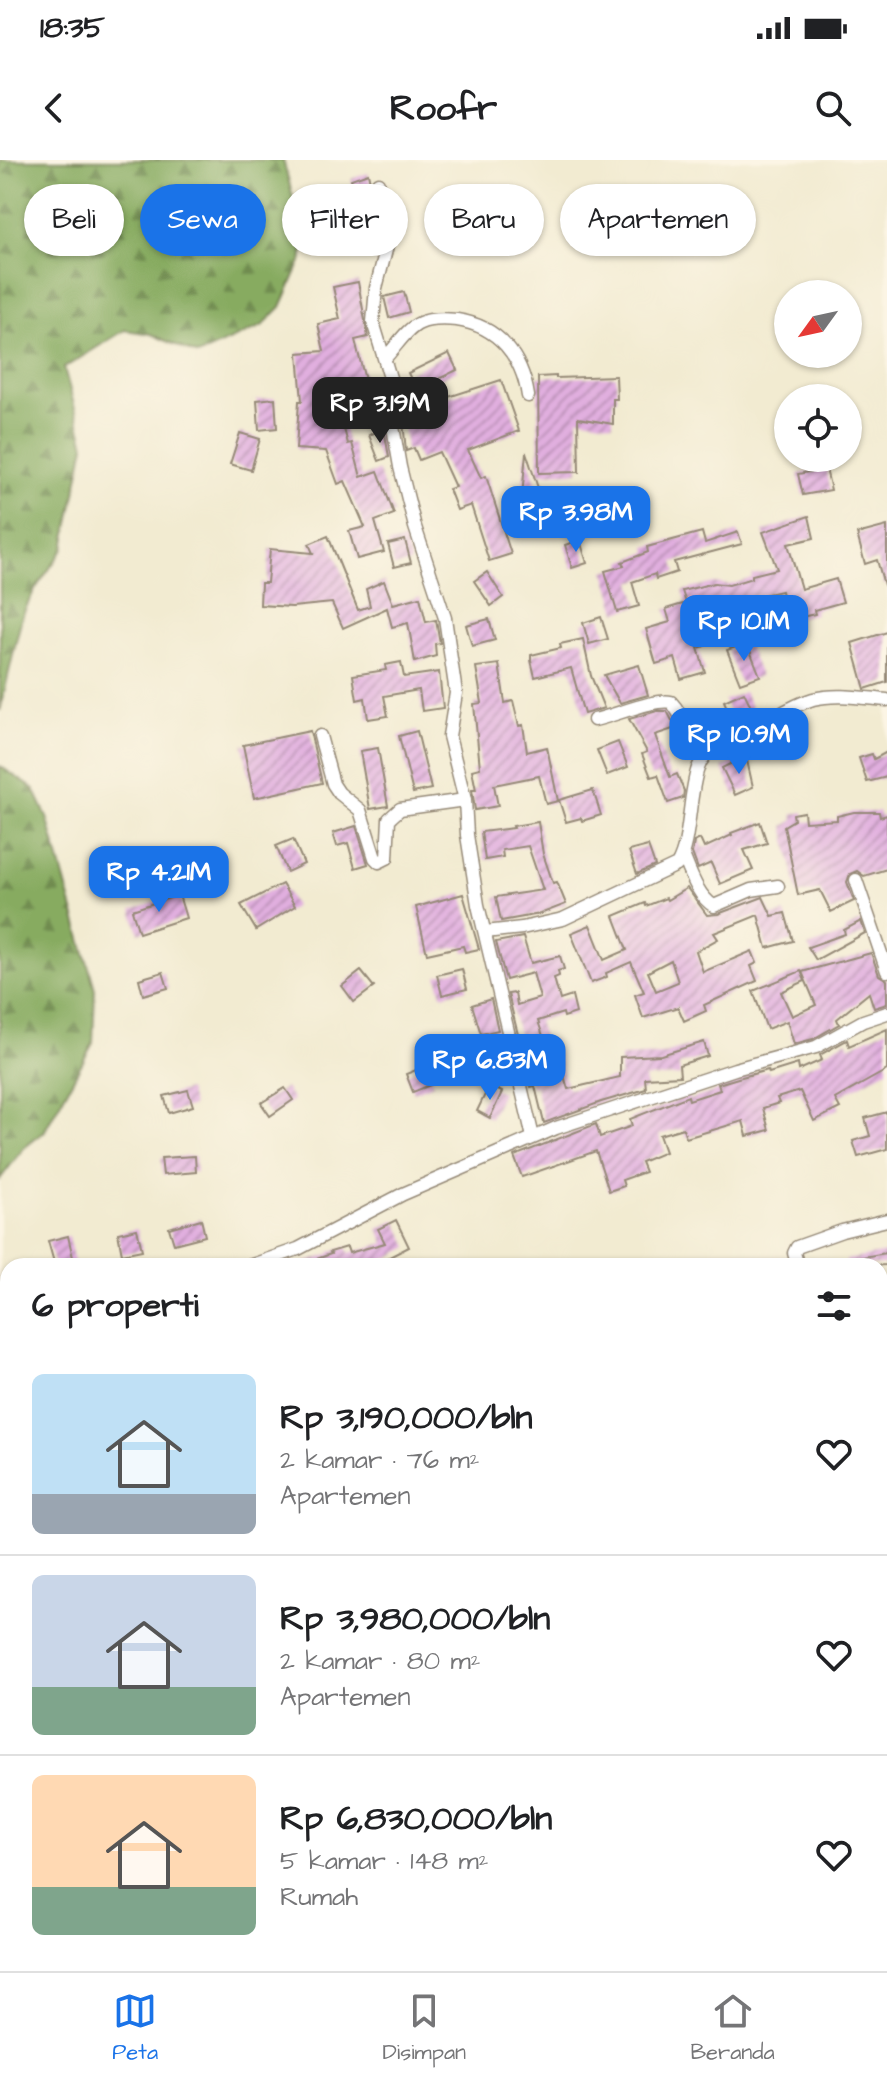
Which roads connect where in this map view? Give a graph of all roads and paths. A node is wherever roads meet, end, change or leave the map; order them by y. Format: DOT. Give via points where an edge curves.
graph roads {
  1 [pos="378,183"];
  2 [pos="385,358"];
  3 [pos="528,396"];
  4 [pos="329,417"];
  5 [pos="392,417"];
  6 [pos="887,700"];
  7 [pos="594,720"];
  8 [pos="320,736"];
  9 [pos="703,758"];
  10 [pos="465,800"];
  11 [pos="683,855"];
  12 [pos="856,880"];
  13 [pos="778,886"];
  14 [pos="485,932"];
  15 [pos="887,971"];
  16 [pos="887,1013"];
  17 [pos="533,1137"];
  18 [pos="887,1220"];
  19 [pos="272,1258"];
  20 [pos="796,1258"];
  1 -- 2 [label="street" via="389,227 373,322"];
  2 -- 3 [label="street" via="422,322 469,322 492,331 507,348 525,375"];
  2 -- 5 [label="street" via="394,391"];
  4 -- 5 [label="street"];
  5 -- 10 [label="street" via="415,527 445,618 456,693 449,736"];
  6 -- 9 [label="street" via="814,699 729,737"];
  7 -- 9 [label="street" via="652,702 671,702 693,749"];
  8 -- 10 [label="street" via="333,784 360,810 379,862 389,852 393,814"];
  9 -- 11 [label="street" via="691,792"];
  10 -- 14 [label="street"];
  11 -- 13 [label="street" via="714,906 751,890"];
  11 -- 14 [label="street" via="669,870 563,919"];
  12 -- 15 [label="street"];
  14 -- 17 [label="street"];
  16 -- 17 [label="street" via="816,1047"];
  17 -- 19 [label="street"];
  18 -- 20 [label="street" via="797,1247"];
}
